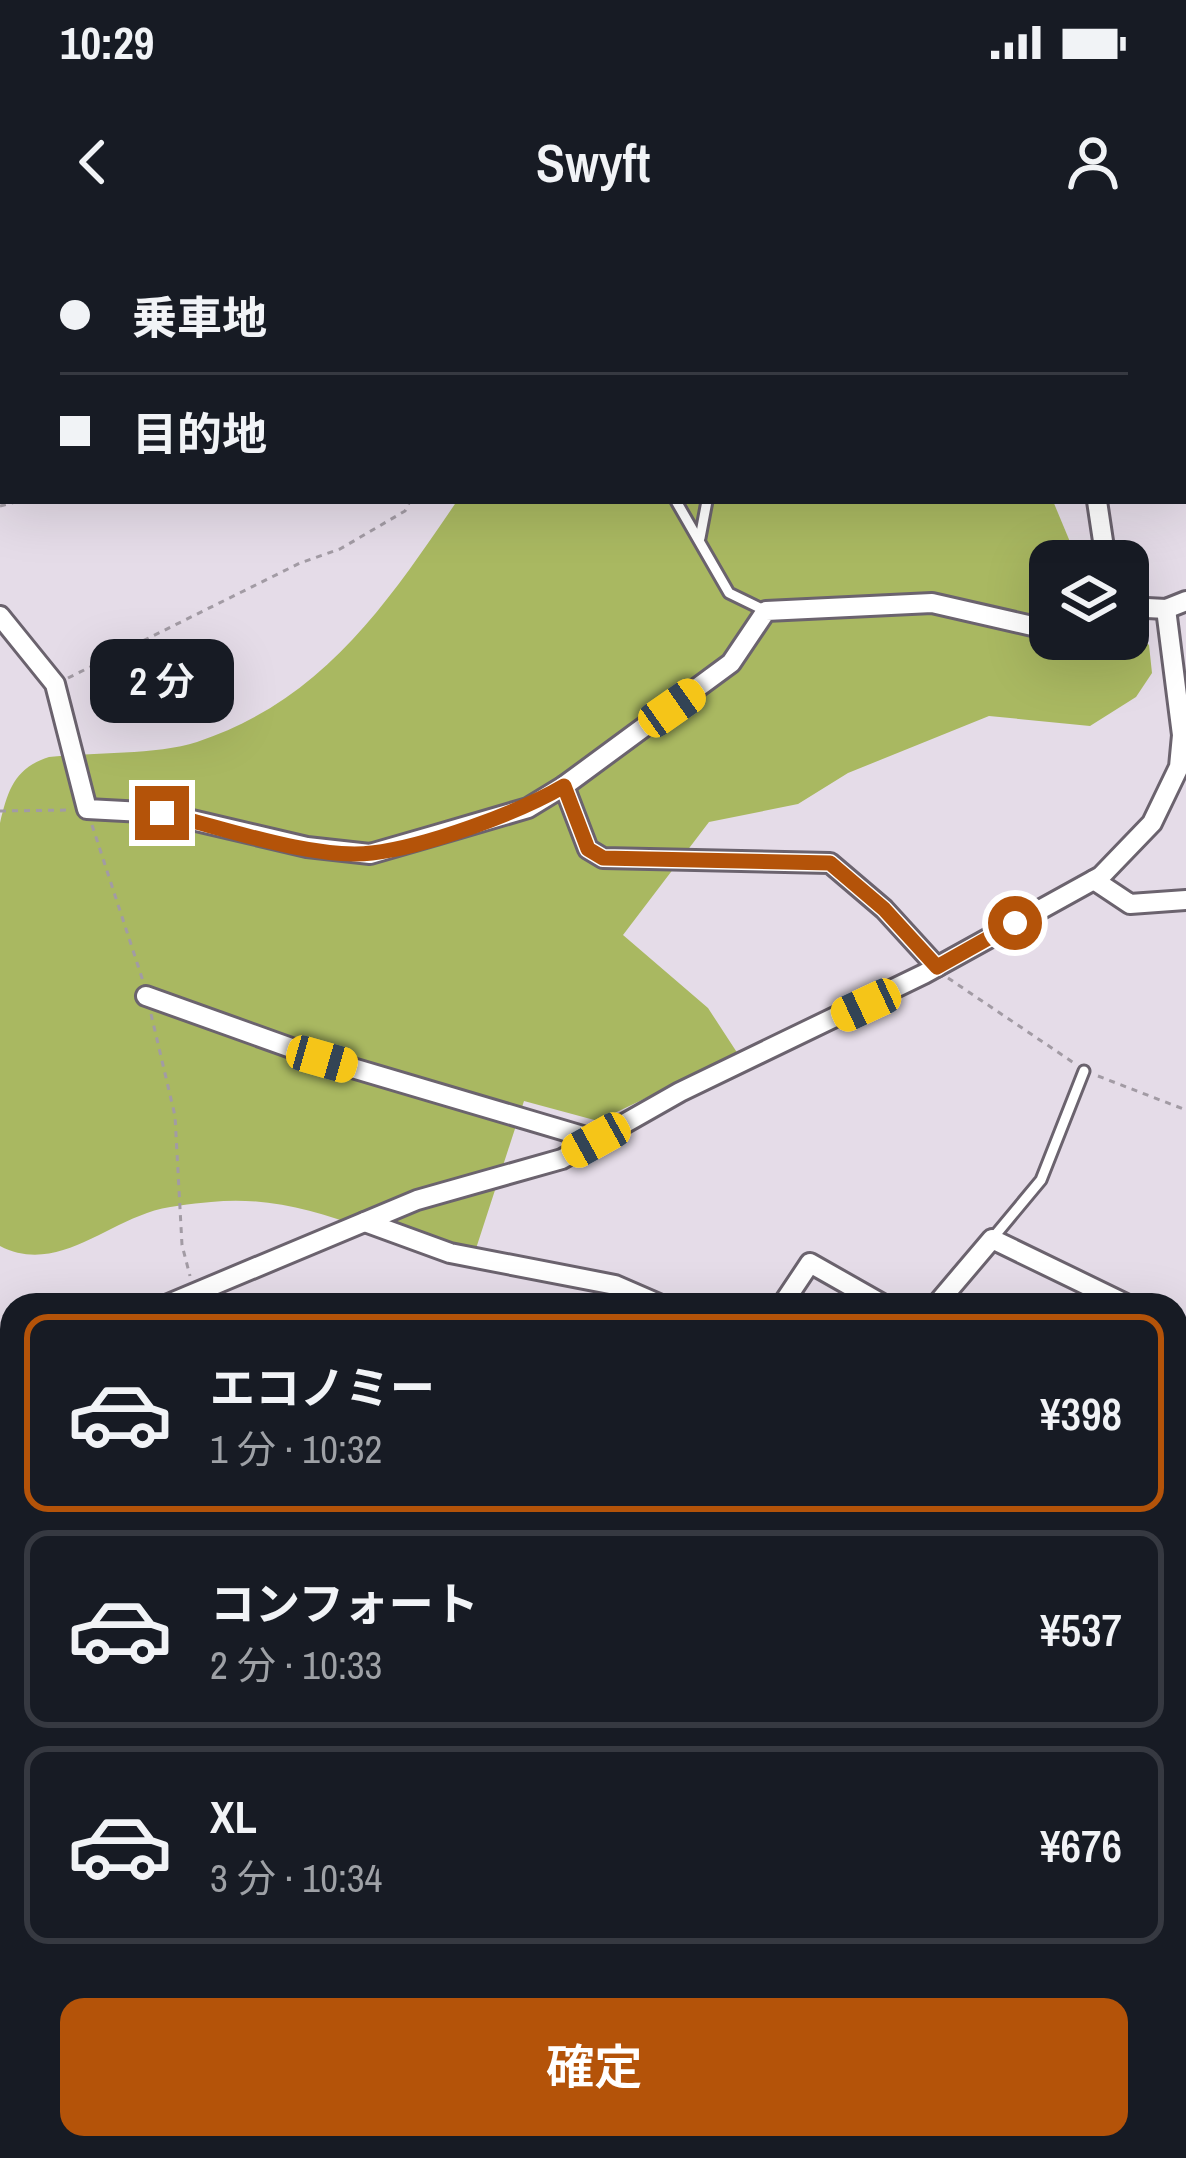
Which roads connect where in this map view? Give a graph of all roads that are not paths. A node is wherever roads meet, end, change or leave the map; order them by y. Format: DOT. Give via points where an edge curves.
graph roads {
  1 [pos="678,504"];
  2 [pos="706,504"];
  3 [pos="1097,504"];
  4 [pos="700,538"];
  5 [pos="1103,540"];
  6 [pos="1186,601"];
  7 [pos="1149,609"];
  8 [pos="1166,609"];
  9 [pos="766,611"];
  10 [pos="0,616"];
  11 [pos="1029,625"];
  12 [pos="564,786"];
  13 [pos="1094,880"];
  14 [pos="1186,900"];
  15 [pos="937,967"];
  16 [pos="146,996"];
  17 [pos="1084,1071"];
  18 [pos="596,1140"];
  19 [pos="365,1222"];
  20 [pos="992,1239"];
  21 [pos="194,1293"];
  22 [pos="634,1293"];
  23 [pos="790,1293"];
  24 [pos="863,1293"];
  25 [pos="946,1293"];
  26 [pos="1103,1293"];
  1 -- 4 [label="lane"];
  2 -- 4 [label="lane"];
  3 -- 5 [label="street"];
  4 -- 9 [label="lane" via="728,592"];
  6 -- 8 [label="street"];
  7 -- 8 [label="street"];
  8 -- 13 [label="street" via="1179,767 1152,824"];
  9 -- 11 [label="street" via="932,603"];
  9 -- 12 [label="street" via="731,663"];
  10 -- 12 [label="street" via="55,684 87,809 162,813 370,854 528,808"];
  12 -- 15 [label="street" via="588,849 603,858 830,863"];
  13 -- 14 [label="street" via="1130,904"];
  13 -- 15 [label="street"];
  15 -- 18 [label="street"];
  16 -- 18 [label="street" via="322,1059"];
  17 -- 20 [label="lane" via="1041,1180"];
  18 -- 19 [label="street" via="524,1174"];
  19 -- 21 [label="street"];
  19 -- 22 [label="street" via="450,1253"];
  20 -- 25 [label="street"];
  20 -- 26 [label="street"];
  23 -- 24 [label="street" via="810,1263"];
}
